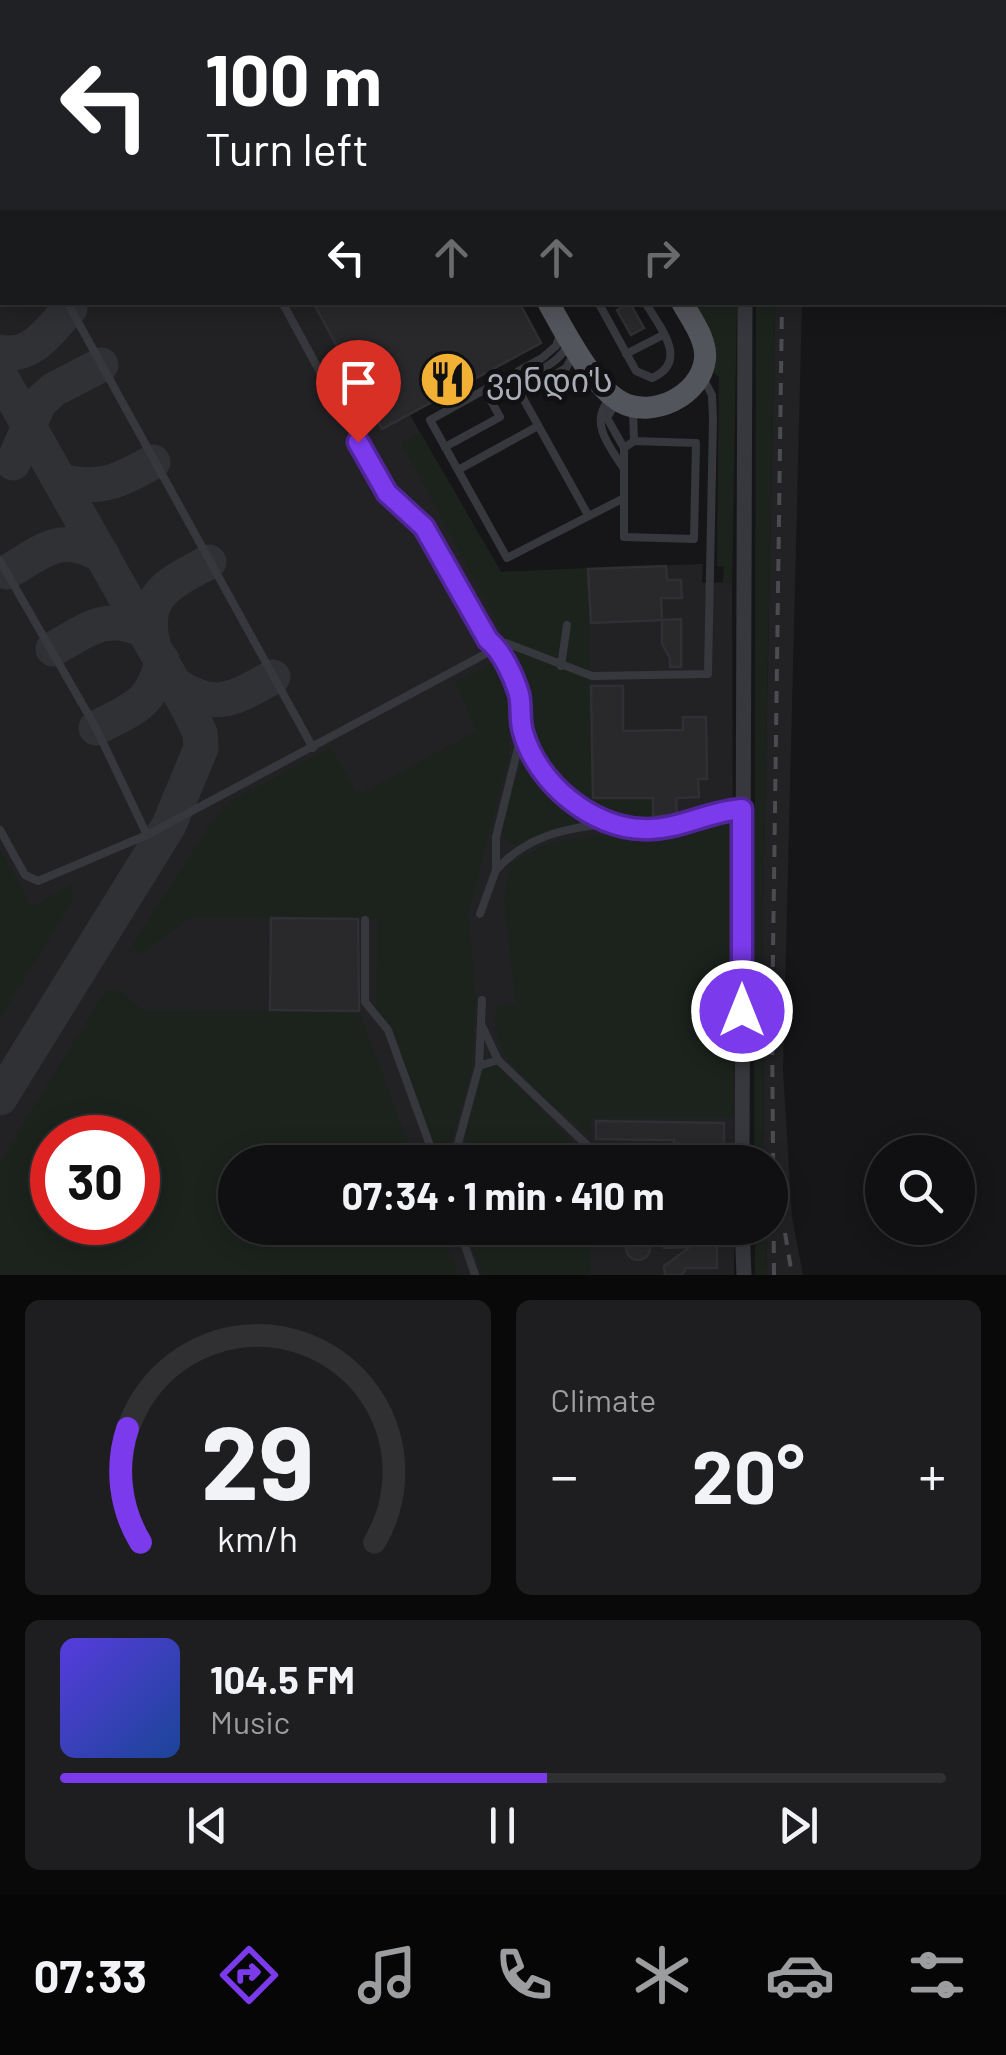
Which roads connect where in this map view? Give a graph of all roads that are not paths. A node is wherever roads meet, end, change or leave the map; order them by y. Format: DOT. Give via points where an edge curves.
graph roads {
  1 [pos="69,305"];
  2 [pos="284,305"];
  3 [pos="550,305"];
  4 [pos="600,305"];
  5 [pos="648,305"];
  6 [pos="684,305"];
  7 [pos="745,305"];
  8 [pos="663,335"];
  9 [pos="569,337"];
  10 [pos="626,354"];
  11 [pos="699,376"];
  12 [pos="485,390"];
  13 [pos="622,401"];
  14 [pos="538,426"];
  15 [pos="634,441"];
  16 [pos="446,447"];
  17 [pos="624,448"];
  18 [pos="624,469"];
  19 [pos="458,470"];
  20 [pos="624,498"];
  21 [pos="588,515"];
  22 [pos="0,560"];
  23 [pos="567,624"];
  24 [pos="492,644"];
  25 [pos="561,666"];
  26 [pos="522,732"];
  27 [pos="313,748"];
  28 [pos="742,809"];
  29 [pos="607,824"];
  30 [pos="0,830"];
  31 [pos="146,835"];
  32 [pos="496,870"];
  33 [pos="480,914"];
  34 [pos="365,920"];
  35 [pos="482,1000"];
  36 [pos="483,1028"];
  37 [pos="498,1060"];
  38 [pos="479,1066"];
  39 [pos="430,1145"];
  40 [pos="457,1145"];
  41 [pos="587,1145"];
  42 [pos="742,1145"];
  43 [pos="465,1245"];
  44 [pos="743,1245"];
  45 [pos="475,1275"];
  46 [pos="744,1275"];
  1 -- 27 [label="lane"];
  2 -- 24 [label="lane" via="376,477 424,527"];
  3 -- 9 [label="main road"];
  4 -- 10 [label="lane"];
  5 -- 8 [label="lane"];
  6 -- 11 [label="main road" via="702,340"];
  7 -- 28 [label="street"];
  8 -- 10 [label="lane"];
  8 -- 10 [label="lane" via="672,351 666,372 652,378 636,371"];
  9 -- 12 [label="lane"];
  9 -- 13 [label="main road"];
  9 -- 14 [label="lane" via="560,358 524,380 520,395"];
  11 -- 13 [label="main road" via="662,405"];
  11 -- 25 [label="lane" via="709,384 713,419 708,674 592,676"];
  12 -- 16 [label="lane" via="500,417"];
  12 -- 16 [label="lane" via="430,420"];
  13 -- 15 [label="lane"];
  13 -- 17 [label="lane" via="607,418"];
  13 -- 18 [label="lane" via="600,409 600,424"];
  14 -- 19 [label="lane"];
  14 -- 21 [label="lane"];
  15 -- 17 [label="lane"];
  15 -- 20 [label="lane" via="696,444 694,539 624,537"];
  16 -- 19 [label="lane"];
  17 -- 18 [label="lane"];
  18 -- 20 [label="lane"];
  19 -- 21 [label="lane" via="507,558"];
  20 -- 21 [label="lane"];
  22 -- 31 [label="lane" via="87,712"];
  23 -- 25 [label="lane"];
  24 -- 25 [label="lane" via="506,643"];
  24 -- 26 [label="lane" via="519,694"];
  24 -- 27 [label="lane"];
  26 -- 29 [label="lane" via="552,782"];
  26 -- 32 [label="lane" via="496,838"];
  27 -- 31 [label="lane"];
  28 -- 29 [label="lane" via="662,828"];
  28 -- 42 [label="street"];
  29 -- 32 [label="lane" via="542,837 513,851"];
  30 -- 31 [label="lane" via="25,875 38,880"];
  32 -- 33 [label="lane"];
  34 -- 39 [label="lane" via="364,1002 388,1030"];
  35 -- 36 [label="lane"];
  36 -- 37 [label="lane"];
  36 -- 38 [label="lane"];
  37 -- 38 [label="lane"];
  37 -- 41 [label="lane"];
  38 -- 40 [label="lane"];
  43 -- 45 [label="lane"];
  44 -- 46 [label="street"];
}
